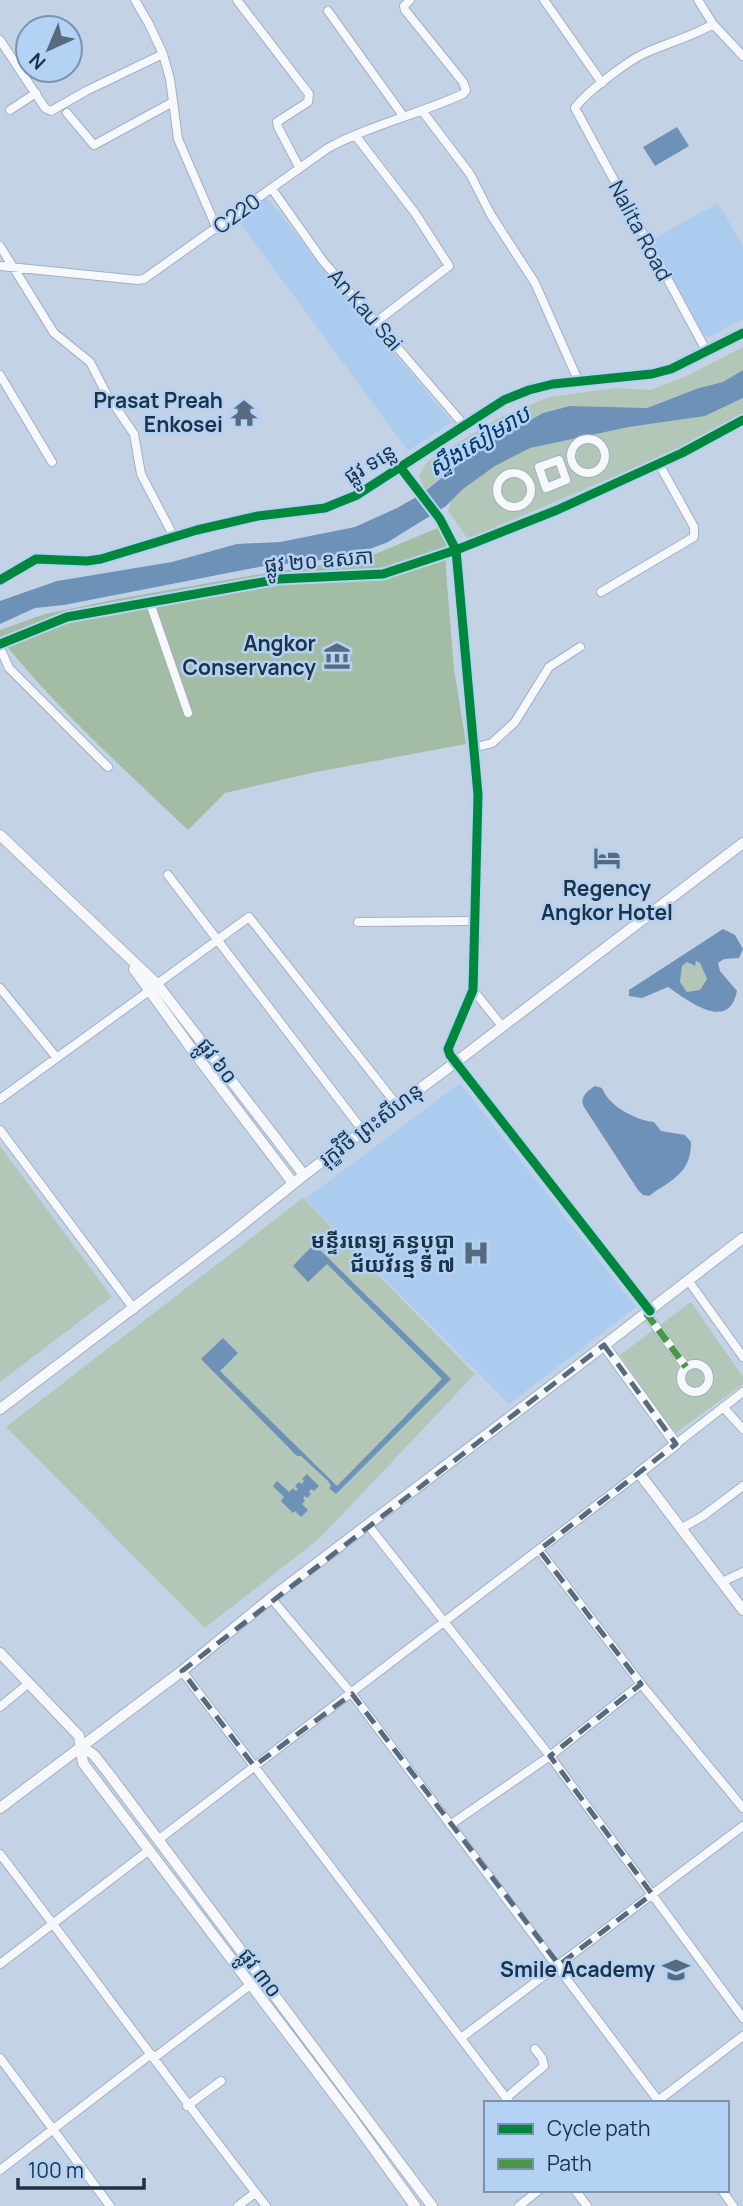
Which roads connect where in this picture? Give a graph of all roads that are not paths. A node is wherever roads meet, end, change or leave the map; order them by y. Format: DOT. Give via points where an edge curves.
graph roads {
  1 [pos="149,0"];
  2 [pos="410,0"];
  3 [pos="544,0"];
  4 [pos="698,0"];
  5 [pos="239,1"];
  6 [pos="137,3"];
  7 [pos="328,11"];
  8 [pos="713,24"];
  9 [pos="2,45"];
  10 [pos="163,54"];
  11 [pos="743,56"];
  12 [pos="602,83"];
  13 [pos="36,93"];
  14 [pos="173,102"];
  15 [pos="10,110"];
  16 [pos="423,112"];
  17 [pos="67,113"];
  18 [pos="404,117"];
  19 [pos="355,135"];
  20 [pos="299,167"];
  21 [pos="272,189"];
  22 [pos="217,229"];
  23 [pos="0,246"];
  24 [pos="0,266"];
  25 [pos="12,268"];
  26 [pos="376,322"];
  27 [pos="743,333"];
  28 [pos="707,352"];
  29 [pos="578,380"];
  30 [pos="2,381"];
  31 [pos="743,420"];
  32 [pos="464,425"];
  33 [pos="583,440"];
  34 [pos="52,462"];
  35 [pos="659,464"];
  36 [pos="400,467"];
  37 [pos="508,474"];
  38 [pos="174,537"];
  39 [pos="456,550"];
  40 [pos="0,580"];
  41 [pos="601,592"];
  42 [pos="150,603"];
  43 [pos="0,646"];
  44 [pos="580,648"];
  45 [pos="188,713"];
  46 [pos="473,748"];
  47 [pos="108,767"];
  48 [pos="0,835"];
  49 [pos="743,843"];
  50 [pos="168,875"];
  51 [pos="475,920"];
  52 [pos="358,922"];
  53 [pos="218,940"];
  54 [pos="0,988"];
  55 [pos="153,988"];
  56 [pos="473,990"];
  57 [pos="502,1026"];
  58 [pos="57,1058"];
  59 [pos="456,1062"];
  60 [pos="0,1099"];
  61 [pos="397,1105"];
  62 [pos="0,1130"];
  63 [pos="363,1130"];
  64 [pos="304,1175"];
  65 [pos="293,1183"];
  66 [pos="743,1238"];
  67 [pos="688,1280"];
  68 [pos="134,1309"];
  69 [pos="648,1312"];
  70 [pos="604,1345"];
  71 [pos="743,1357"];
  72 [pos="686,1367"];
  73 [pos="743,1392"];
  74 [pos="723,1407"];
  75 [pos="0,1409"];
  76 [pos="743,1429"];
  77 [pos="676,1444"];
  78 [pos="639,1473"];
  79 [pos="743,1486"];
  80 [pos="368,1525"];
  81 [pos="682,1528"];
  82 [pos="539,1550"];
  83 [pos="743,1572"];
  84 [pos="722,1582"];
  85 [pos="271,1598"];
  86 [pos="743,1610"];
  87 [pos="446,1622"];
  88 [pos="0,1653"];
  89 [pos="181,1671"];
  90 [pos="29,1683"];
  91 [pos="641,1684"];
  92 [pos="352,1694"];
  93 [pos="0,1707"];
  94 [pos="81,1746"];
  95 [pos="550,1756"];
  96 [pos="254,1766"];
  97 [pos="0,1808"];
  98 [pos="743,1808"];
  99 [pos="450,1825"];
  100 [pos="743,1826"];
  101 [pos="158,1840"];
  102 [pos="148,1851"];
  103 [pos="0,1854"];
  104 [pos="652,1894"];
  105 [pos="53,1924"];
  106 [pos="0,1964"];
  107 [pos="559,1965"];
  108 [pos="262,1976"];
  109 [pos="251,1985"];
  110 [pos="743,2018"];
  111 [pos="743,2036"];
  112 [pos="461,2038"];
  113 [pos="535,2049"];
  114 [pos="152,2056"];
  115 [pos="0,2058"];
  116 [pos="3,2068"];
  117 [pos="221,2081"];
  118 [pos="508,2100"];
  119 [pos="657,2101"];
  120 [pos="659,2101"];
  121 [pos="187,2106"];
  122 [pos="52,2130"];
  123 [pos="0,2171"];
  124 [pos="536,2192"];
  125 [pos="256,2193"];
  126 [pos="110,2206"];
  127 [pos="238,2206"];
  128 [pos="265,2206"];
  129 [pos="415,2206"];
  130 [pos="432,2206"];
  131 [pos="519,2206"];
  1 -- 6 [label="street"];
  2 -- 16 [label="street, C220" via="405,10 466,90"];
  3 -- 12 [label="street"];
  4 -- 8 [label="street"];
  5 -- 20 [label="street" via="309,94 307,102 277,122"];
  6 -- 10 [label="street"];
  7 -- 18 [label="street"];
  8 -- 11 [label="street"];
  8 -- 12 [label="street" via="641,55"];
  9 -- 13 [label="street"];
  10 -- 13 [label="street" via="51,111"];
  10 -- 14 [label="street"];
  12 -- 28 [label="street, Nalita Road" via="576,108"];
  13 -- 15 [label="street"];
  14 -- 17 [label="street" via="94,145"];
  14 -- 22 [label="street" via="181,146"];
  16 -- 18 [label="street, C220"];
  16 -- 29 [label="street" via="470,174 535,283"];
  18 -- 19 [label="street, C220"];
  19 -- 20 [label="street, C220"];
  19 -- 26 [label="street" via="449,266"];
  20 -- 21 [label="street, C220"];
  21 -- 22 [label="street, C220"];
  21 -- 26 [label="street, An Kau Sai" via="323,261"];
  22 -- 25 [label="street, C220" via="138,280"];
  23 -- 25 [label="street"];
  24 -- 25 [label="street, C220"];
  25 -- 38 [label="street" via="54,333 90,362 134,435 142,474"];
  26 -- 32 [label="street, An Kau Sai"];
  27 -- 28 [label="street, ផ្លូវ ទន្លេ"];
  28 -- 29 [label="street, ផ្លូវ ទន្លេ" via="652,374"];
  29 -- 32 [label="street, ផ្លូវ ទន្លេ" via="529,390"];
  30 -- 34 [label="street"];
  31 -- 35 [label="street, ផ្លូវ ២០ ឧសភា"];
  32 -- 36 [label="street, ផ្លូវ ទន្លេ"];
  33 -- 33 [label="street" via="573,449 572,462 581,472 594,473 604,464 605,451 596,441"];
  35 -- 39 [label="street, ផ្លូវ ២០ ឧសភា"];
  35 -- 41 [label="street" via="694,527 694,537"];
  36 -- 38 [label="street, ផ្លូវ ទន្លេ" via="357,495 326,508 258,516"];
  36 -- 39 [label="street" via="440,519"];
  37 -- 37 [label="street" via="498,483 497,496 506,506 519,507 529,498 530,485 521,475"];
  38 -- 40 [label="street, ផ្លូវ ទន្លេ" via="94,560 36,559"];
  39 -- 42 [label="street, ផ្លូវ ២០ ឧសភា" via="383,574 279,579"];
  39 -- 46 [label="street"];
  42 -- 43 [label="street, ផ្លូវ ២០ ឧសភា" via="67,617"];
  42 -- 45 [label="street"];
  43 -- 47 [label="street" via="9,668"];
  44 -- 46 [label="street" via="549,667 515,722 492,743"];
  46 -- 51 [label="street" via="478,794"];
  48 -- 55 [label="street, ផ្លូវ ៦០" via="123,953"];
  49 -- 57 [label="street, រុក្ខវិថី ព្រះសីហនុ"];
  50 -- 53 [label="street"];
  51 -- 52 [label="street"];
  51 -- 56 [label="street"];
  53 -- 55 [label="street"];
  53 -- 61 [label="street" via="249,917"];
  53 -- 63 [label="street"];
  54 -- 58 [label="street"];
  55 -- 58 [label="street"];
  55 -- 64 [label="street, ផ្លូវ ៦០"];
  55 -- 65 [label="street, ផ្លូវ ៦០"];
  56 -- 57 [label="street"];
  56 -- 59 [label="street" via="448,1049"];
  57 -- 59 [label="street, រុក្ខវិថី ព្រះសីហនុ"];
  58 -- 60 [label="street"];
  59 -- 61 [label="street, រុក្ខវិថី ព្រះសីហនុ"];
  59 -- 69 [label="street"];
  61 -- 63 [label="street, រុក្ខវិថី ព្រះសីហនុ"];
  62 -- 68 [label="street"];
  63 -- 64 [label="street, រុក្ខវិថី ព្រះសីហនុ"];
  64 -- 65 [label="street, រុក្ខវិថី ព្រះសីហនុ"];
  65 -- 68 [label="street, រុក្ខវិថី ព្រះសីហនុ"];
  66 -- 67 [label="street"];
  67 -- 69 [label="street"];
  67 -- 71 [label="street"];
  68 -- 75 [label="street, រុក្ខវិថី ព្រះសីហនុ"];
  69 -- 70 [label="street"];
  69 -- 72 [label="street"];
  70 -- 77 [label="street"];
  70 -- 80 [label="street"];
  73 -- 74 [label="street"];
  74 -- 76 [label="street"];
  74 -- 77 [label="street"];
  77 -- 78 [label="street"];
  78 -- 81 [label="street"];
  78 -- 82 [label="street"];
  79 -- 81 [label="street"];
  80 -- 85 [label="street"];
  80 -- 87 [label="street"];
  81 -- 84 [label="street"];
  82 -- 87 [label="street"];
  82 -- 91 [label="street"];
  83 -- 84 [label="street"];
  84 -- 86 [label="street"];
  85 -- 89 [label="street"];
  85 -- 92 [label="street"];
  87 -- 92 [label="street"];
  87 -- 95 [label="street"];
  88 -- 90 [label="street, ផ្លូវ ៣០"];
  89 -- 94 [label="street"];
  89 -- 96 [label="street"];
  90 -- 93 [label="street"];
  90 -- 94 [label="street, ផ្លូវ ៣០" via="79,1736"];
  91 -- 95 [label="street"];
  91 -- 98 [label="street"];
  92 -- 96 [label="street"];
  92 -- 99 [label="street"];
  94 -- 97 [label="street"];
  94 -- 101 [label="street, ផ្លូវ ៣០" via="94,1755"];
  94 -- 102 [label="street, ផ្លូវ ៣០" via="83,1763"];
  95 -- 99 [label="street"];
  95 -- 104 [label="street"];
  96 -- 101 [label="street"];
  96 -- 112 [label="street"];
  99 -- 107 [label="street"];
  100 -- 104 [label="street"];
  101 -- 108 [label="street, ផ្លូវ ៣០"];
  102 -- 105 [label="street"];
  102 -- 109 [label="street, ផ្លូវ ៣០"];
  103 -- 105 [label="street"];
  104 -- 107 [label="street"];
  104 -- 110 [label="street"];
  105 -- 106 [label="street"];
  105 -- 114 [label="street"];
  107 -- 112 [label="street"];
  107 -- 119 [label="street"];
  108 -- 109 [label="street"];
  108 -- 130 [label="street, ផ្លូវ ៣០"];
  109 -- 114 [label="street"];
  109 -- 129 [label="street, ផ្លូវ ៣០"];
  111 -- 120 [label="street"];
  112 -- 118 [label="street"];
  113 -- 118 [label="street" via="544,2066"];
  114 -- 121 [label="street"];
  114 -- 122 [label="street"];
  115 -- 116 [label="street"];
  116 -- 122 [label="street"];
  117 -- 121 [label="street"];
  121 -- 125 [label="street"];
  122 -- 123 [label="street"];
  122 -- 126 [label="street"];
  124 -- 131 [label="street"];
  125 -- 127 [label="street"];
  125 -- 128 [label="street"];
}
